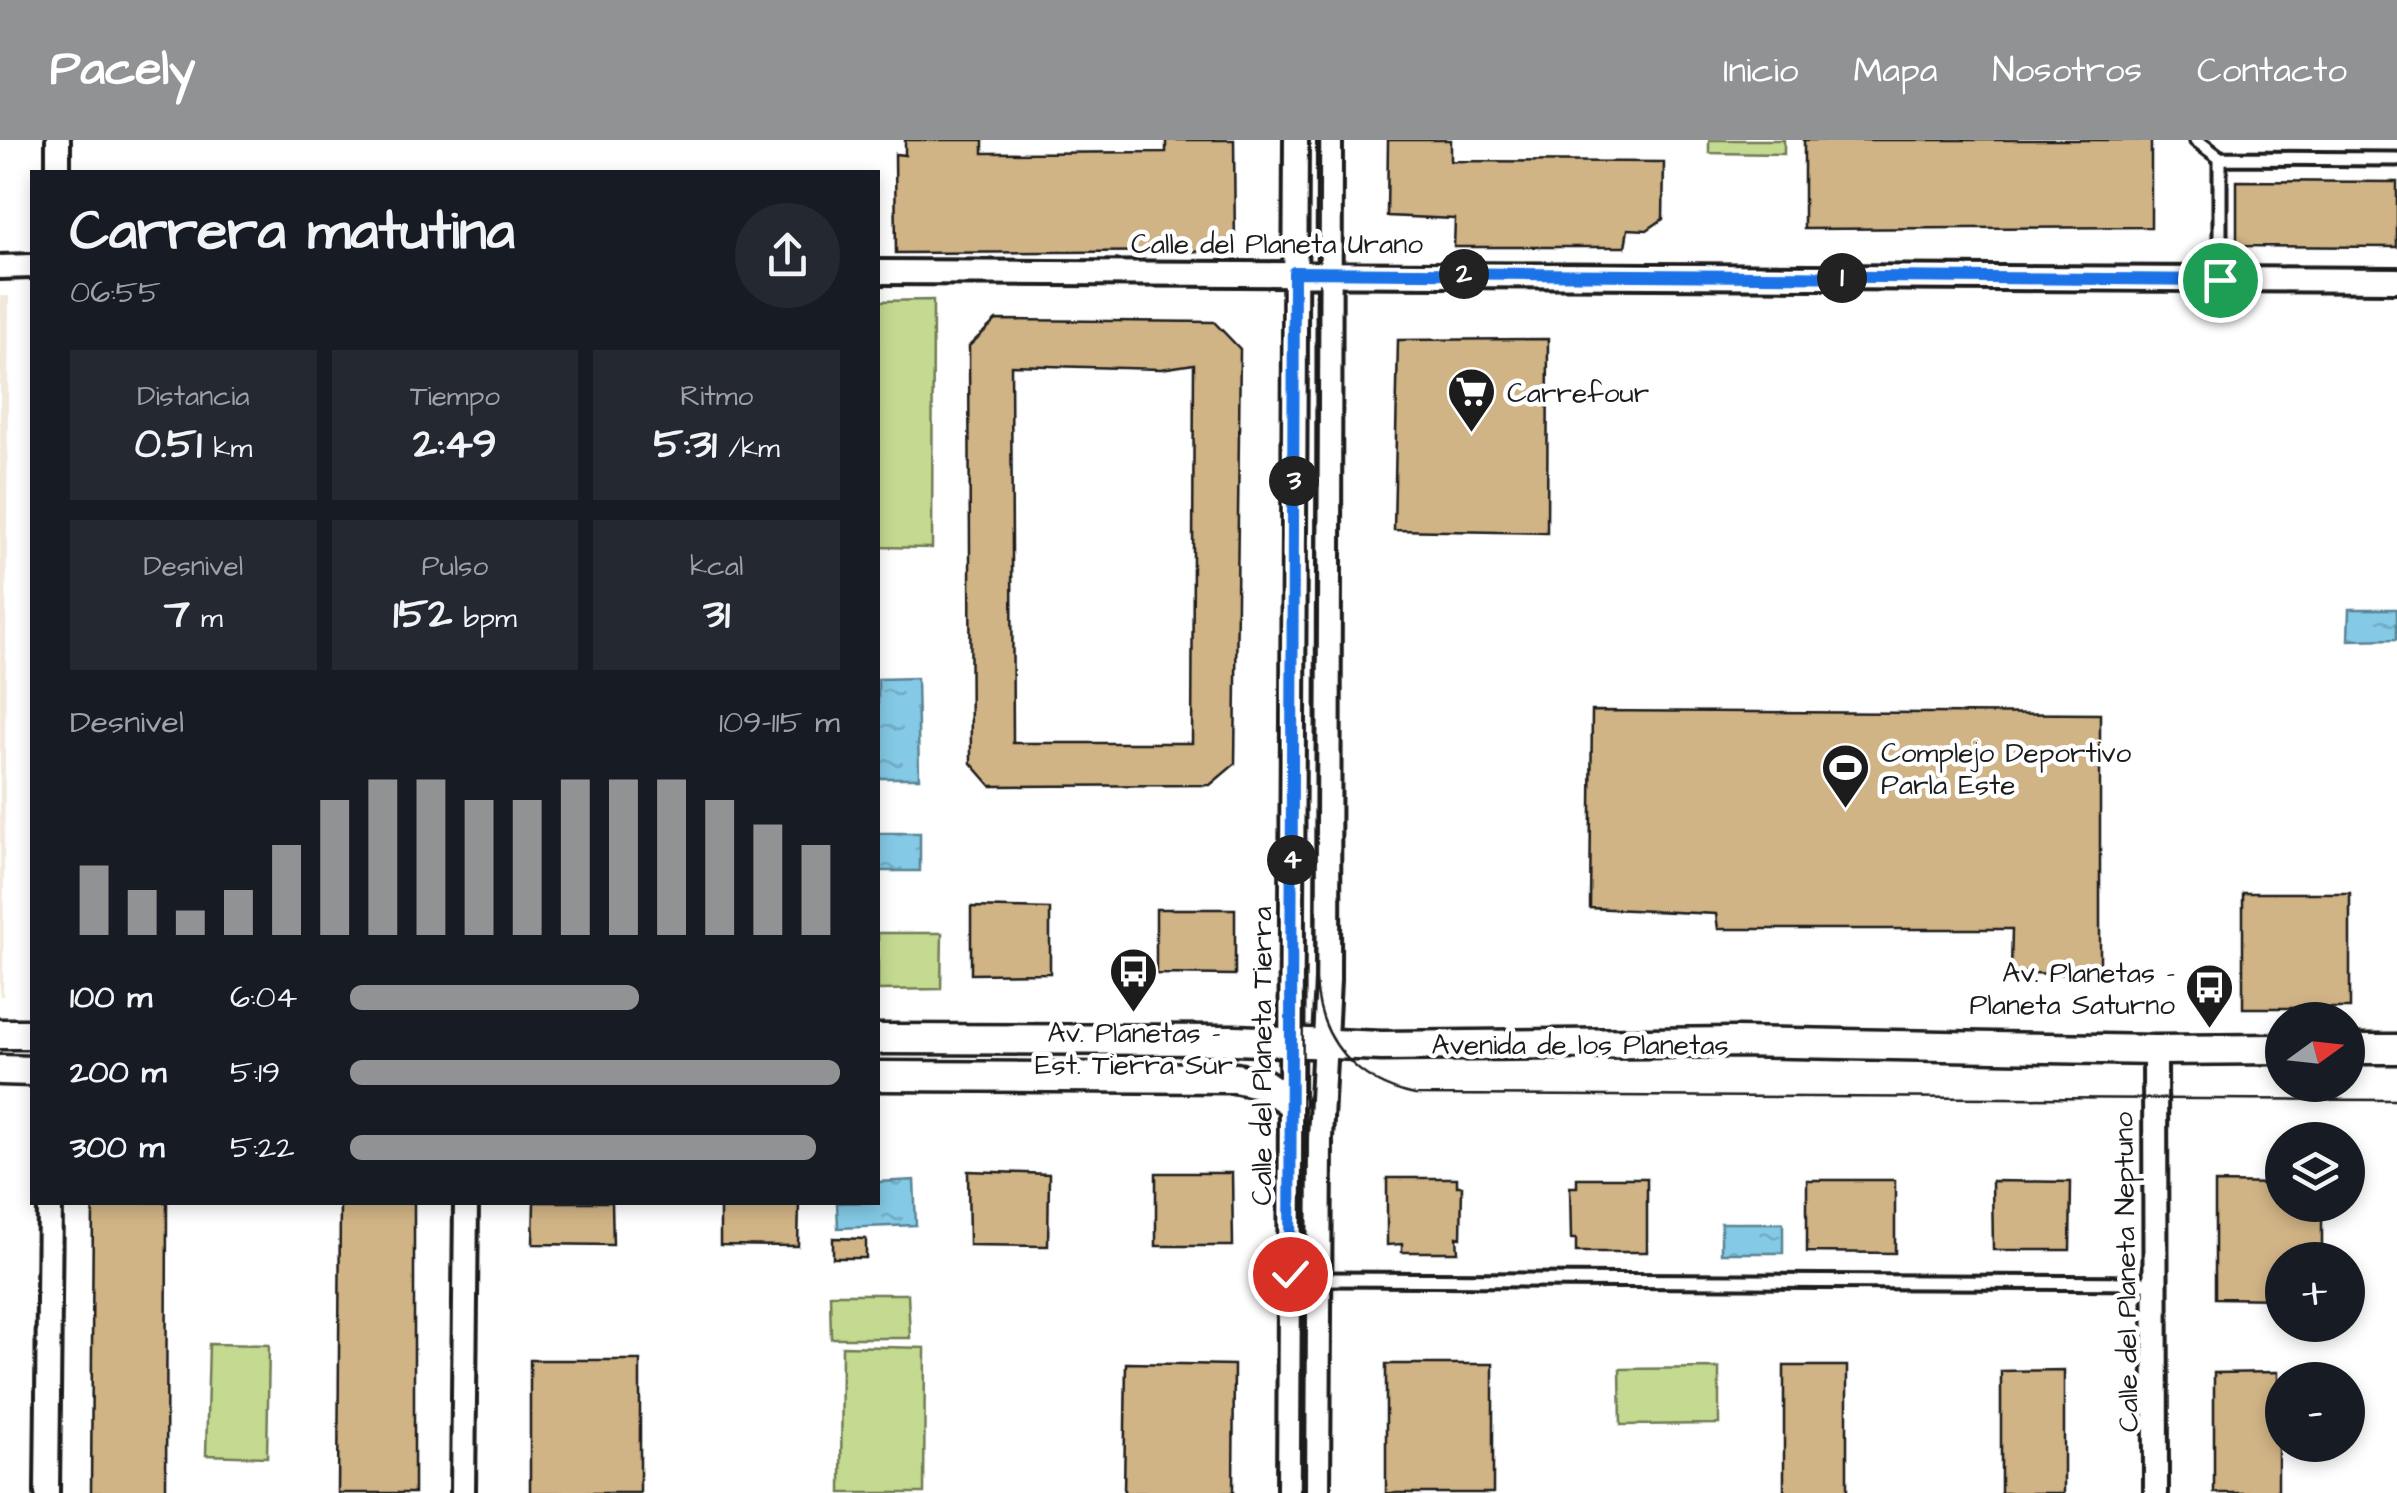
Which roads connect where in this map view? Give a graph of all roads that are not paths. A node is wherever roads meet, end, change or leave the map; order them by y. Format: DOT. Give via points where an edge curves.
graph roads {
  1 [pos="58,140"];
  2 [pos="1296,140"];
  3 [pos="1330,140"];
  4 [pos="2196,140"];
  5 [pos="2220,158"];
  6 [pos="2397,159"];
  7 [pos="58,170"];
  8 [pos="30,266"];
  9 [pos="0,267"];
  10 [pos="880,272"];
  11 [pos="1294,272"];
  12 [pos="1329,272"];
  13 [pos="2220,280"];
  14 [pos="2397,280"];
  15 [pos="0,1034"];
  16 [pos="30,1034"];
  17 [pos="880,1039"];
  18 [pos="1290,1041"];
  19 [pos="1324,1043"];
  20 [pos="2265,1048"];
  21 [pos="2365,1049"];
  22 [pos="2397,1049"];
  23 [pos="2155,1050"];
  24 [pos="0,1070"];
  25 [pos="30,1071"];
  26 [pos="880,1076"];
  27 [pos="1290,1102"];
  28 [pos="50,1205"];
  29 [pos="466,1205"];
  30 [pos="1320,1279"];
  31 [pos="2157,1283"];
  32 [pos="47,1493"];
  33 [pos="463,1493"];
  34 [pos="1288,1493"];
  35 [pos="1318,1493"];
  36 [pos="2156,1493"];
  1 -- 7 [label="street"];
  2 -- 11 [label="street, Calle del Planeta Tierra"];
  3 -- 12 [label="street"];
  4 -- 5 [label="lane"];
  5 -- 6 [label="lane"];
  5 -- 13 [label="lane"];
  8 -- 9 [label="street"];
  10 -- 11 [label="street, Calle del Planeta Urano"];
  11 -- 12 [label="street, Calle del Planeta Urano"];
  11 -- 18 [label="street, Calle del Planeta Tierra"];
  12 -- 13 [label="street, Calle del Planeta Urano"];
  12 -- 19 [label="street"];
  13 -- 14 [label="street, Calle del Planeta Urano"];
  15 -- 16 [label="street"];
  17 -- 18 [label="street, Avenida de los Planetas"];
  18 -- 19 [label="street, Avenida de los Planetas"];
  18 -- 27 [label="street, Calle del Planeta Tierra"];
  19 -- 23 [label="street, Avenida de los Planetas"];
  19 -- 30 [label="street"];
  20 -- 23 [label="street, Avenida de los Planetas"];
  21 -- 22 [label="street"];
  23 -- 31 [label="street, Calle del Planeta Neptuno"];
  24 -- 25 [label="street"];
  26 -- 27 [label="street" via="1235,1078 1264,1084"];
  27 -- 34 [label="street, Calle del Planeta Tierra"];
  28 -- 32 [label="street"];
  29 -- 33 [label="street"];
  30 -- 31 [label="lane"];
  30 -- 35 [label="street"];
  31 -- 36 [label="street, Calle del Planeta Neptuno"];
}
